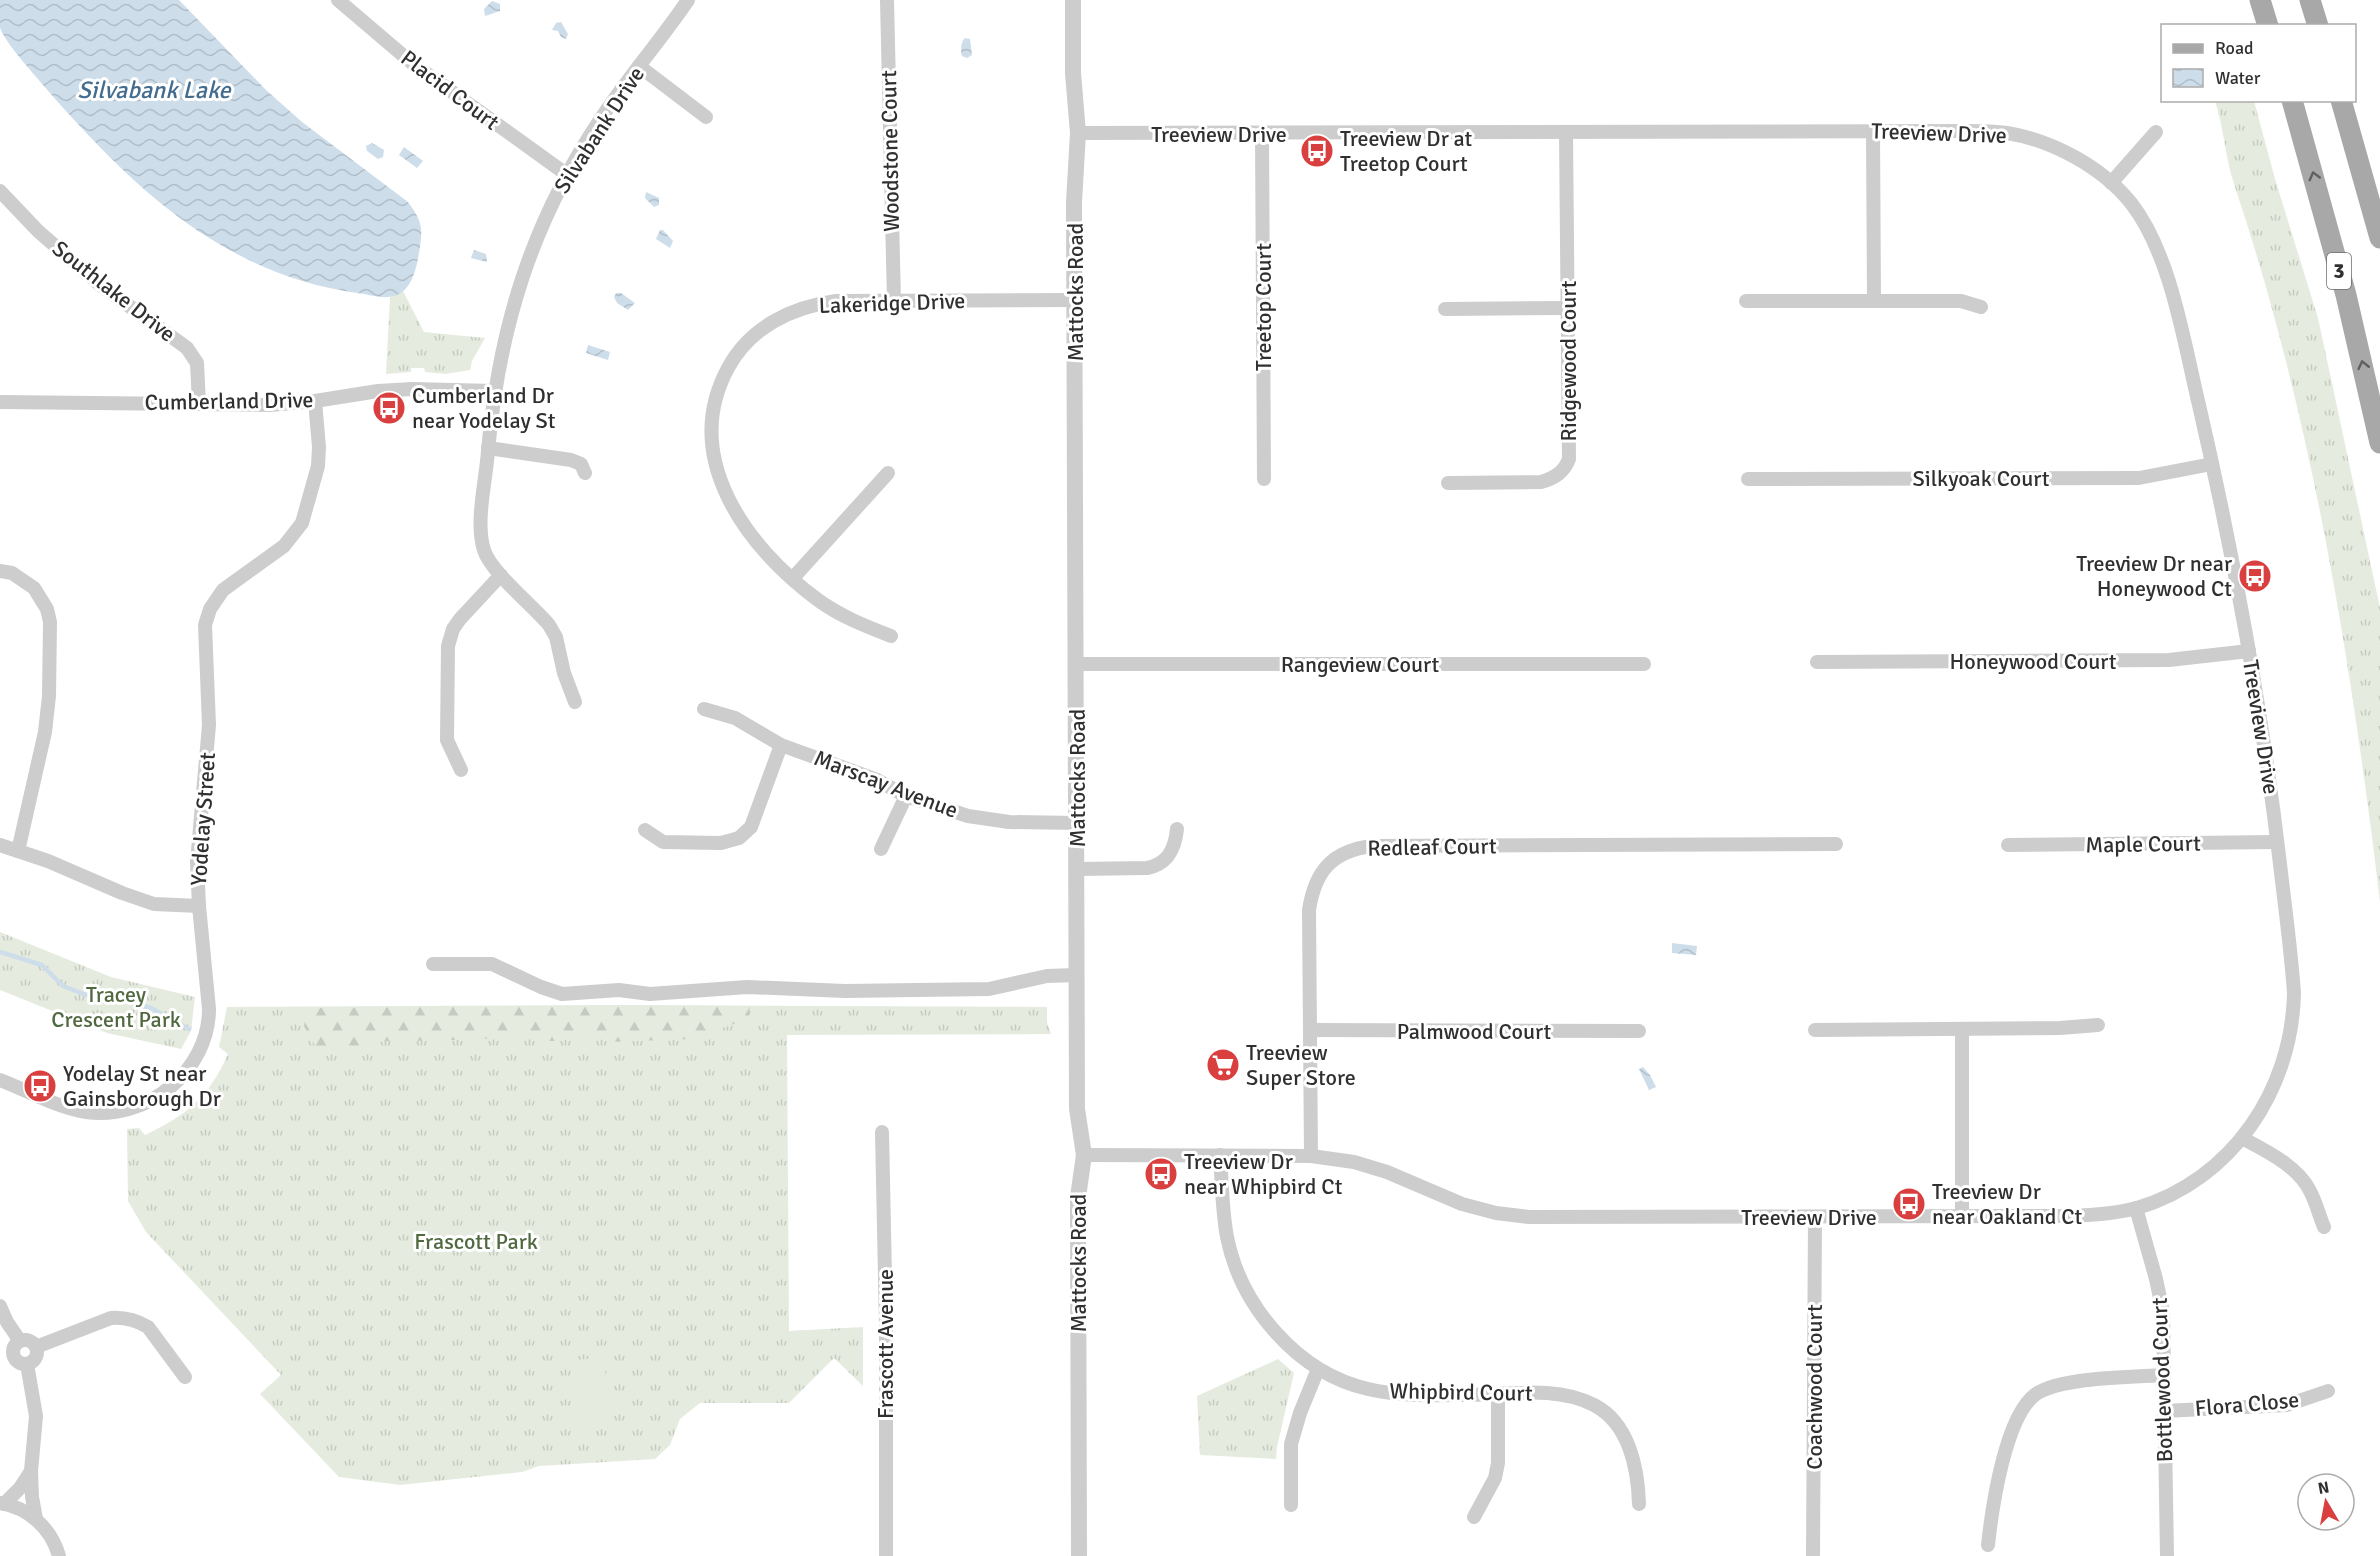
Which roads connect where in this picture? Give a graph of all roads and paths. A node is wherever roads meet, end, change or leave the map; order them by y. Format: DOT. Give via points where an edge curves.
graph roads {
  1 [pos="338,0"];
  2 [pos="688,0"];
  3 [pos="887,0"];
  4 [pos="1073,0"];
  5 [pos="2260,0"];
  6 [pos="2310,0"];
  7 [pos="2267,24"];
  8 [pos="2317,24"];
  9 [pos="639,66"];
  10 [pos="2293,102"];
  11 [pos="2342,102"];
  12 [pos="706,117"];
  13 [pos="1872,131"];
  14 [pos="1566,132"];
  15 [pos="2156,132"];
  16 [pos="1078,134"];
  17 [pos="1262,134"];
  18 [pos="566,174"];
  19 [pos="2111,183"];
  20 [pos="0,191"];
  21 [pos="2380,238"];
  22 [pos="1075,300"];
  23 [pos="1874,300"];
  24 [pos="1746,301"];
  25 [pos="894,302"];
  26 [pos="1981,307"];
  27 [pos="1568,308"];
  28 [pos="1444,309"];
  29 [pos="494,391"];
  30 [pos="315,401"];
  31 [pos="0,402"];
  32 [pos="199,404"];
  33 [pos="2380,443"];
  34 [pos="488,448"];
  35 [pos="2212,464"];
  36 [pos="585,473"];
  37 [pos="888,473"];
  38 [pos="1264,479"];
  39 [pos="1748,479"];
  40 [pos="1448,483"];
  41 [pos="0,571"];
  42 [pos="501,575"];
  43 [pos="793,578"];
  44 [pos="891,636"];
  45 [pos="2249,651"];
  46 [pos="1817,662"];
  47 [pos="1077,664"];
  48 [pos="1644,664"];
  49 [pos="574,702"];
  50 [pos="704,709"];
  51 [pos="781,745"];
  52 [pos="461,770"];
  53 [pos="906,796"];
  54 [pos="1077,823"];
  55 [pos="1177,829"];
  56 [pos="645,830"];
  57 [pos="2277,842"];
  58 [pos="1836,844"];
  59 [pos="0,845"];
  60 [pos="2008,845"];
  61 [pos="881,849"];
  62 [pos="18,851"];
  63 [pos="1077,869"];
  64 [pos="199,906"];
  65 [pos="433,964"];
  66 [pos="1076,975"];
  67 [pos="2098,1025"];
  68 [pos="1815,1029"];
  69 [pos="1962,1029"];
  70 [pos="1310,1030"];
  71 [pos="1639,1031"];
  72 [pos="0,1080"];
  73 [pos="882,1132"];
  74 [pos="2242,1138"];
  75 [pos="1084,1155"];
  76 [pos="1220,1155"];
  77 [pos="1311,1156"];
  78 [pos="2136,1208"];
  79 [pos="1962,1216"];
  80 [pos="1815,1217"];
  81 [pos="2324,1227"];
  82 [pos="0,1306"];
  83 [pos="20,1341"];
  84 [pos="36,1347"];
  85 [pos="27,1364"];
  86 [pos="1318,1369"];
  87 [pos="2163,1376"];
  88 [pos="185,1377"];
  89 [pos="2328,1391"];
  90 [pos="1498,1395"];
  91 [pos="2164,1411"];
  92 [pos="31,1471"];
  93 [pos="2,1504"];
  94 [pos="1639,1504"];
  95 [pos="1292,1505"];
  96 [pos="1474,1517"];
  97 [pos="36,1519"];
  98 [pos="1988,1545"];
  99 [pos="59,1556"];
  100 [pos="886,1556"];
  101 [pos="1079,1556"];
  102 [pos="1813,1556"];
  103 [pos="2167,1556"];
  1 -- 18 [label="street, Placid Court" via="412,63"];
  2 -- 9 [label="street, Silvabank Drive"];
  3 -- 25 [label="street, Woodstone Court"];
  4 -- 16 [label="street, Mattocks Road"];
  5 -- 7 [label="main road"];
  6 -- 8 [label="main road"];
  9 -- 12 [label="street"];
  9 -- 18 [label="street, Silvabank Drive"];
  33 -- 10 [label="main road, 3, one-way" via="2346,295"];
  11 -- 21 [label="main road, 3"];
  13 -- 14 [label="street, Treeview Drive"];
  13 -- 19 [label="street, Treeview Drive" via="2006,133 2040,141"];
  13 -- 23 [label="street"];
  14 -- 17 [label="street, Treeview Drive"];
  14 -- 27 [label="street, Ridgewood Court"];
  15 -- 19 [label="street"];
  16 -- 17 [label="street, Treeview Drive"];
  16 -- 22 [label="street, Mattocks Road"];
  17 -- 38 [label="street, Treetop Court"];
  18 -- 29 [label="street, Silvabank Drive" via="520,281 502,344"];
  19 -- 35 [label="street, Treeview Drive" via="2146,225 2160,258"];
  20 -- 32 [label="street, Southlake Drive" via="38,231 99,284 187,348 197,363"];
  22 -- 25 [label="street, Lakeridge Drive"];
  22 -- 47 [label="street, Mattocks Road"];
  23 -- 24 [label="street"];
  23 -- 26 [label="street" via="1961,301"];
  25 -- 43 [label="street, Lakeridge Drive" via="836,301 788,313 763,328 742,348 720,386 711,416 711,434 721,483 751,535"];
  27 -- 28 [label="street"];
  27 -- 40 [label="street, Ridgewood Court" via="1567,465 1554,478 1541,482"];
  29 -- 30 [label="street, Cumberland Drive" via="412,389"];
  29 -- 34 [label="street, Silvabank Drive"];
  30 -- 32 [label="street, Cumberland Drive"];
  30 -- 64 [label="street, Yodelay Street" via="318,466 302,523 284,546 223,590 207,616 204,634 209,725 197,844"];
  31 -- 32 [label="street, Cumberland Drive"];
  34 -- 36 [label="street" via="571,460 581,464"];
  34 -- 42 [label="street, Silvabank Drive" via="481,536 486,557"];
  35 -- 39 [label="street, Silkyoak Court" via="2139,478"];
  35 -- 45 [label="street, Treeview Drive"];
  37 -- 43 [label="street"];
  41 -- 62 [label="street" via="12,573 34,588 50,622 45,732"];
  42 -- 49 [label="street, Silvabank Drive" via="556,637"];
  42 -- 52 [label="street" via="460,619 448,646 447,740"];
  43 -- 44 [label="street, Lakeridge Drive" via="818,600 853,621"];
  45 -- 46 [label="street, Honeywood Court" via="2169,660"];
  45 -- 57 [label="street, Treeview Drive"];
  47 -- 48 [label="street, Rangeview Court"];
  47 -- 54 [label="street, Mattocks Road"];
  50 -- 51 [label="street, Marscay Avenue" via="735,718"];
  51 -- 53 [label="street, Marscay Avenue" via="875,779"];
  51 -- 56 [label="street" via="751,827 739,838 721,843 663,842"];
  53 -- 54 [label="street, Marscay Avenue" via="983,819"];
  53 -- 61 [label="street"];
  54 -- 63 [label="street, Mattocks Road"];
  55 -- 63 [label="street" via="1173,849 1158,866"];
  57 -- 60 [label="street, Maple Court"];
  57 -- 74 [label="street, Treeview Drive" via="2293,1010 2287,1050 2276,1080"];
  58 -- 70 [label="street, Redleaf Court" via="1384,846 1353,850 1323,869 1312,893"];
  59 -- 62 [label="street"];
  62 -- 64 [label="street" via="154,904"];
  63 -- 66 [label="street, Mattocks Road"];
  64 -- 72 [label="street, Yodelay Street" via="209,1022 193,1062 165,1092 135,1106 98,1113 62,1106"];
  65 -- 66 [label="street" via="492,964 562,994 619,990 650,994 747,987 845,991 989,989 1047,976"];
  66 -- 75 [label="street, Mattocks Road" via="1077,1119"];
  67 -- 69 [label="street"];
  68 -- 69 [label="street"];
  69 -- 79 [label="street"];
  70 -- 71 [label="street, Palmwood Court"];
  70 -- 77 [label="street, Redleaf Court"];
  73 -- 100 [label="street, Frascott Avenue"];
  74 -- 78 [label="street, Treeview Drive" via="2190,1184"];
  74 -- 81 [label="street" via="2303,1180"];
  75 -- 76 [label="street, Treeview Drive"];
  75 -- 101 [label="street, Mattocks Road" via="1078,1197"];
  76 -- 77 [label="street, Treeview Drive"];
  76 -- 86 [label="street, Whipbird Court" via="1227,1238 1237,1270 1269,1326"];
  77 -- 80 [label="street, Treeview Drive" via="1354,1162 1462,1204 1529,1217"];
  78 -- 79 [label="street, Treeview Drive" via="2088,1216"];
  78 -- 87 [label="street, Bottlewood Court" via="2160,1296"];
  79 -- 80 [label="street, Treeview Drive"];
  80 -- 102 [label="street, Coachwood Court"];
  82 -- 83 [label="street"];
  83 -- 84 [label="street" via="27,1340"];
  83 -- 85 [label="street" via="13,1350 14,1357"];
  84 -- 85 [label="street" via="36,1357"];
  84 -- 88 [label="street" via="121,1317 148,1327"];
  85 -- 92 [label="street" via="36,1416"];
  86 -- 90 [label="street, Whipbird Court" via="1341,1381 1394,1393"];
  86 -- 95 [label="street" via="1291,1444"];
  87 -- 91 [label="street, Bottlewood Court"];
  87 -- 98 [label="street" via="2101,1378 2052,1387 2026,1403 2018,1416 1994,1498"];
  89 -- 91 [label="street, Flora Close" via="2287,1405"];
  90 -- 94 [label="street, Whipbird Court" via="1565,1395 1607,1414 1632,1454 1639,1478"];
  90 -- 96 [label="street" via="1498,1463 1495,1478"];
  91 -- 103 [label="street, Bottlewood Court"];
  92 -- 93 [label="street"];
  92 -- 97 [label="street"];
  93 -- 97 [label="street" via="21,1509"];
  97 -- 99 [label="street"];
}
